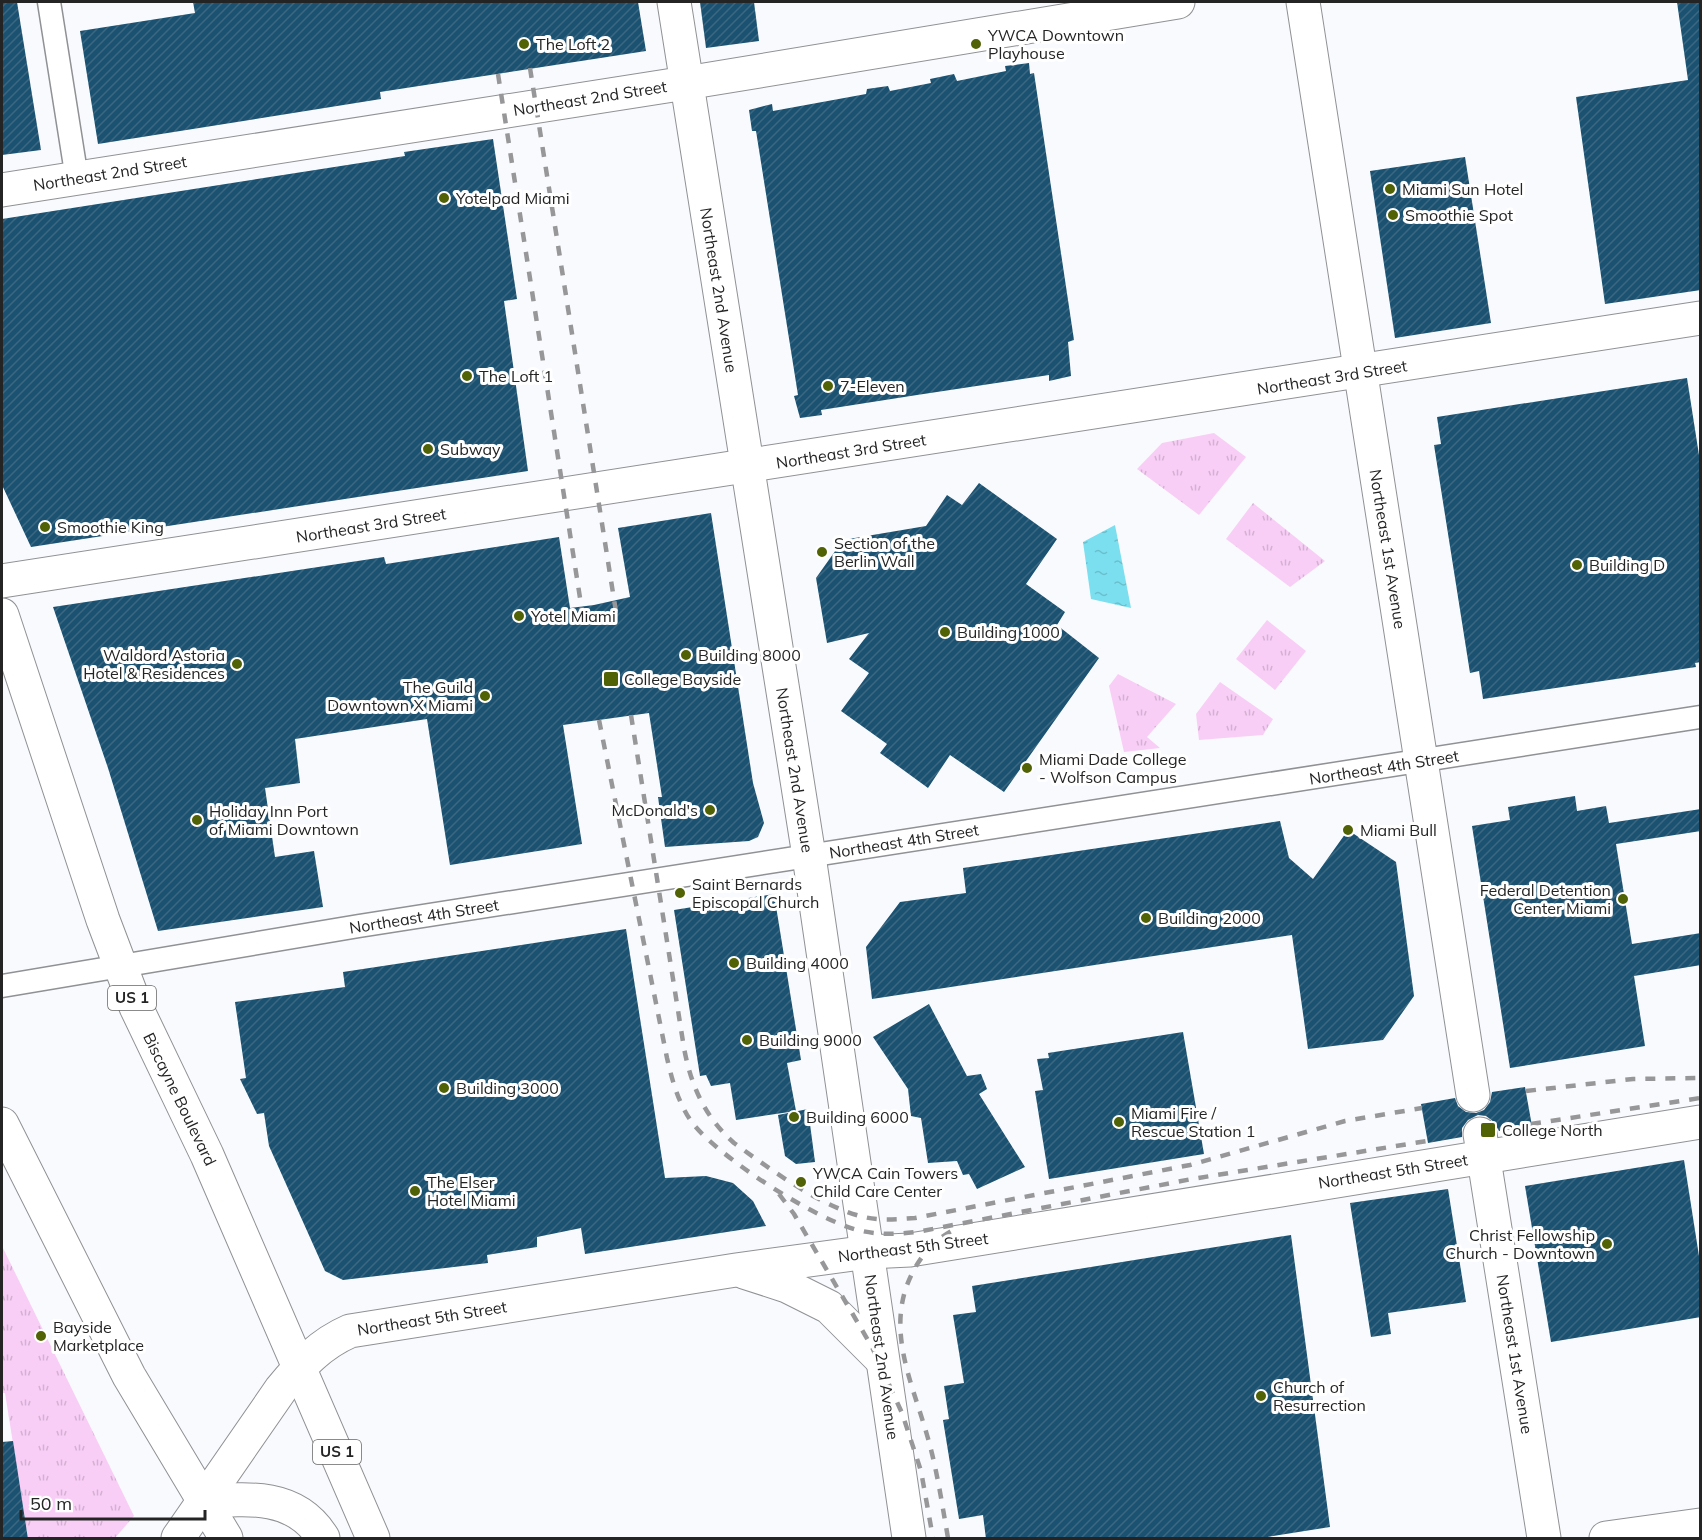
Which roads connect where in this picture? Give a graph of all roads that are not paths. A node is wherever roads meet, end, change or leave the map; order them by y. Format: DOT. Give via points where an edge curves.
graph roads {
  1 [pos="49,2"];
  2 [pos="674,2"];
  3 [pos="1179,2"];
  4 [pos="1303,2"];
  5 [pos="687,83"];
  6 [pos="77,179"];
  7 [pos="2,190"];
  8 [pos="1701,318"];
  9 [pos="1360,372"];
  10 [pos="746,467"];
  11 [pos="2,581"];
  12 [pos="2,615"];
  13 [pos="1701,717"];
  14 [pos="1422,762"];
  15 [pos="809,856"];
  16 [pos="119,965"];
  17 [pos="2,986"];
  18 [pos="1473,1095"];
  19 [pos="1701,1122"];
  20 [pos="2,1124"];
  21 [pos="1482,1145"];
  22 [pos="868,1252"];
  23 [pos="736,1270"];
  24 [pos="881,1359"];
  25 [pos="300,1366"];
  26 [pos="203,1502"];
  27 [pos="1701,1525"];
  28 [pos="178,1539"];
  29 [pos="226,1539"];
  30 [pos="323,1539"];
  31 [pos="373,1539"];
  32 [pos="909,1539"];
  33 [pos="1544,1539"];
  34 [pos="1606,1539"];
  1 -- 6 [label="street"];
  2 -- 5 [label="main road, Northeast 2nd Avenue"];
  3 -- 5 [label="main road, Northeast 2nd Street"];
  4 -- 9 [label="main road, Northeast 1st Avenue"];
  5 -- 6 [label="main road, Northeast 2nd Street"];
  5 -- 10 [label="main road, Northeast 2nd Avenue"];
  6 -- 7 [label="main road, Northeast 2nd Street"];
  8 -- 9 [label="main road, Northeast 3rd Street"];
  9 -- 10 [label="main road, Northeast 3rd Street"];
  9 -- 14 [label="main road, Northeast 1st Avenue"];
  10 -- 11 [label="main road, Northeast 3rd Street"];
  10 -- 15 [label="main road, Northeast 2nd Avenue"];
  12 -- 16 [label="main road, Biscayne Boulevard / US 1"];
  13 -- 14 [label="street, Northeast 4th Street"];
  14 -- 15 [label="street, Northeast 4th Street"];
  14 -- 18 [label="main road, Northeast 1st Avenue"];
  15 -- 16 [label="street, Northeast 4th Street"];
  15 -- 22 [label="main road, Northeast 2nd Avenue"];
  16 -- 17 [label="street, Northeast 4th Street"];
  16 -- 25 [label="main road, Biscayne Boulevard / US 1"];
  19 -- 21 [label="main road, Northeast 5th Street"];
  20 -- 26 [label="main road" via="129,1376"];
  21 -- 22 [label="main road, Northeast 5th Street" via="1038,1230 910,1250"];
  21 -- 33 [label="main road, Northeast 1st Avenue"];
  22 -- 23 [label="main road, Northeast 5th Street"];
  22 -- 24 [label="main road, Northeast 2nd Avenue"];
  23 -- 24 [label="main road" via="787,1286 829,1307"];
  23 -- 25 [label="main road, Northeast 5th Street" via="350,1331 321,1346"];
  24 -- 32 [label="main road, Northeast 2nd Avenue"];
  25 -- 26 [label="main road, Northeast 5th Street"];
  25 -- 31 [label="main road, Biscayne Boulevard / US 1"];
  26 -- 28 [label="main road, Northeast 5th Street"];
  26 -- 29 [label="main road"];
  26 -- 30 [label="main road" via="276,1501 308,1519"];
  27 -- 34 [label="main road"];
}
